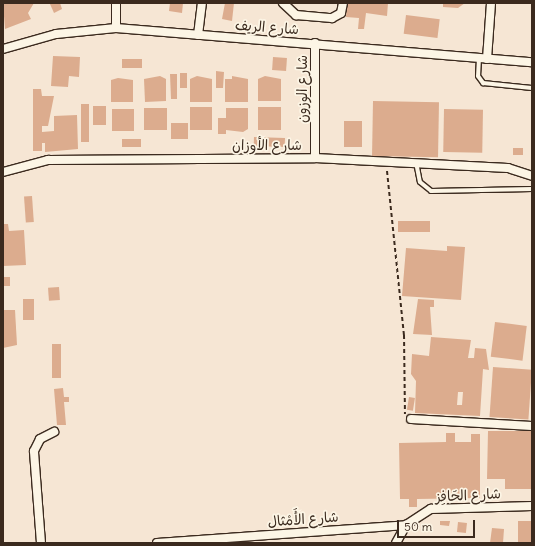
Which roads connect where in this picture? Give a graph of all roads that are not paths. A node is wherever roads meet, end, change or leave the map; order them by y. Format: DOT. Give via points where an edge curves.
graph roads {
  1 [pos="116,3"];
  2 [pos="202,3"];
  3 [pos="283,3"];
  4 [pos="343,3"];
  5 [pos="491,3"];
  6 [pos="116,28"];
  7 [pos="198,35"];
  8 [pos="315,43"];
  9 [pos="3,49"];
  10 [pos="483,58"];
  11 [pos="532,62"];
  12 [pos="532,88"];
  13 [pos="315,158"];
  14 [pos="416,162"];
  15 [pos="3,172"];
  16 [pos="532,176"];
  17 [pos="532,189"];
  18 [pos="411,419"];
  19 [pos="532,426"];
  20 [pos="54,432"];
  21 [pos="532,506"];
  22 [pos="406,525"];
  23 [pos="202,541"];
  24 [pos="41,543"];
  25 [pos="157,543"];
  26 [pos="396,543"];
  1 -- 6 [label="street"];
  2 -- 7 [label="street"];
  3 -- 4 [label="street" via="296,15 332,18 341,12"];
  5 -- 10 [label="street"];
  6 -- 7 [label="street, شارع الريف"];
  6 -- 9 [label="street, شارع الريف" via="56,34"];
  7 -- 8 [label="street, شارع الريف"];
  8 -- 10 [label="street, شارع الريف"];
  8 -- 13 [label="street, شارع الوزون"];
  10 -- 11 [label="street, شارع الريف"];
  10 -- 12 [label="lane" via="478,76 483,83"];
  13 -- 14 [label="street, شارع الأوزان"];
  13 -- 15 [label="street, شارع الأوزان" via="48,160"];
  14 -- 16 [label="street, شارع الأوزان" via="508,168"];
  14 -- 17 [label="lane" via="420,182 432,191"];
  18 -- 19 [label="street"];
  20 -- 24 [label="street" via="40,439 34,451"];
  21 -- 22 [label="street, شارع الحَافِز" via="431,509"];
  22 -- 23 [label="street, شارع الأَمْثال"];
  22 -- 26 [label="street, شارع الحَافِز"];
  23 -- 25 [label="street, شارع الأَمْثال"];
}
